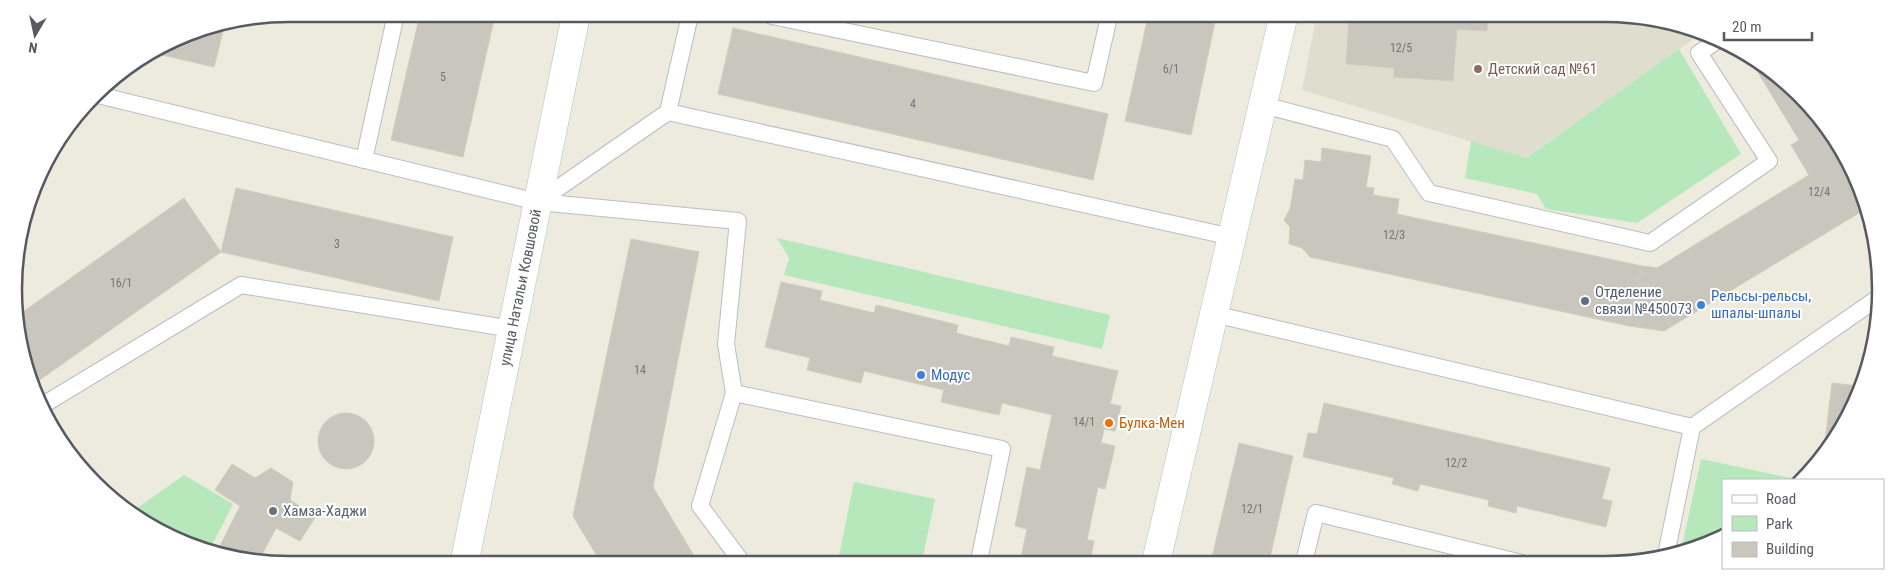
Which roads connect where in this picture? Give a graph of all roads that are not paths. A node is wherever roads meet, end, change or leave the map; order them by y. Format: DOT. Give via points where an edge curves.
graph roads {
  1 [pos="394,22"];
  2 [pos="575,22"];
  3 [pos="688,22"];
  4 [pos="801,22"];
  5 [pos="1108,22"];
  6 [pos="1282,22"];
  7 [pos="1711,45"];
  8 [pos="106,96"];
  9 [pos="1263,105"];
  10 [pos="668,112"];
  11 [pos="364,160"];
  12 [pos="538,202"];
  13 [pos="1232,237"];
  14 [pos="1871,303"];
  15 [pos="1214,314"];
  16 [pos="512,329"];
  17 [pos="734,393"];
  18 [pos="47,402"];
  19 [pos="1692,427"];
  20 [pos="1667,549"];
  21 [pos="466,556"];
  22 [pos="737,556"];
  23 [pos="980,556"];
  24 [pos="1157,556"];
  25 [pos="1305,556"];
  26 [pos="1493,556"];
  1 -- 11 [label="lane"];
  2 -- 12 [label="street, улица Натальи Ковшовой"];
  3 -- 10 [label="lane"];
  4 -- 5 [label="lane" via="1094,83"];
  6 -- 9 [label="street"];
  7 -- 9 [label="lane" via="1699,53 1770,161 1650,243 1429,193 1393,139"];
  8 -- 11 [label="lane"];
  9 -- 13 [label="street"];
  10 -- 12 [label="lane"];
  10 -- 13 [label="lane"];
  11 -- 12 [label="lane"];
  12 -- 16 [label="street, улица Натальи Ковшовой"];
  12 -- 17 [label="lane" via="738,221 726,344"];
  13 -- 15 [label="street"];
  14 -- 19 [label="lane"];
  15 -- 19 [label="lane"];
  15 -- 24 [label="street"];
  16 -- 18 [label="lane" via="241,285"];
  16 -- 21 [label="street, улица Натальи Ковшовой"];
  17 -- 22 [label="lane" via="700,506"];
  17 -- 23 [label="lane" via="1002,449"];
  19 -- 20 [label="lane"];
  25 -- 26 [label="lane" via="1316,513"];
}
